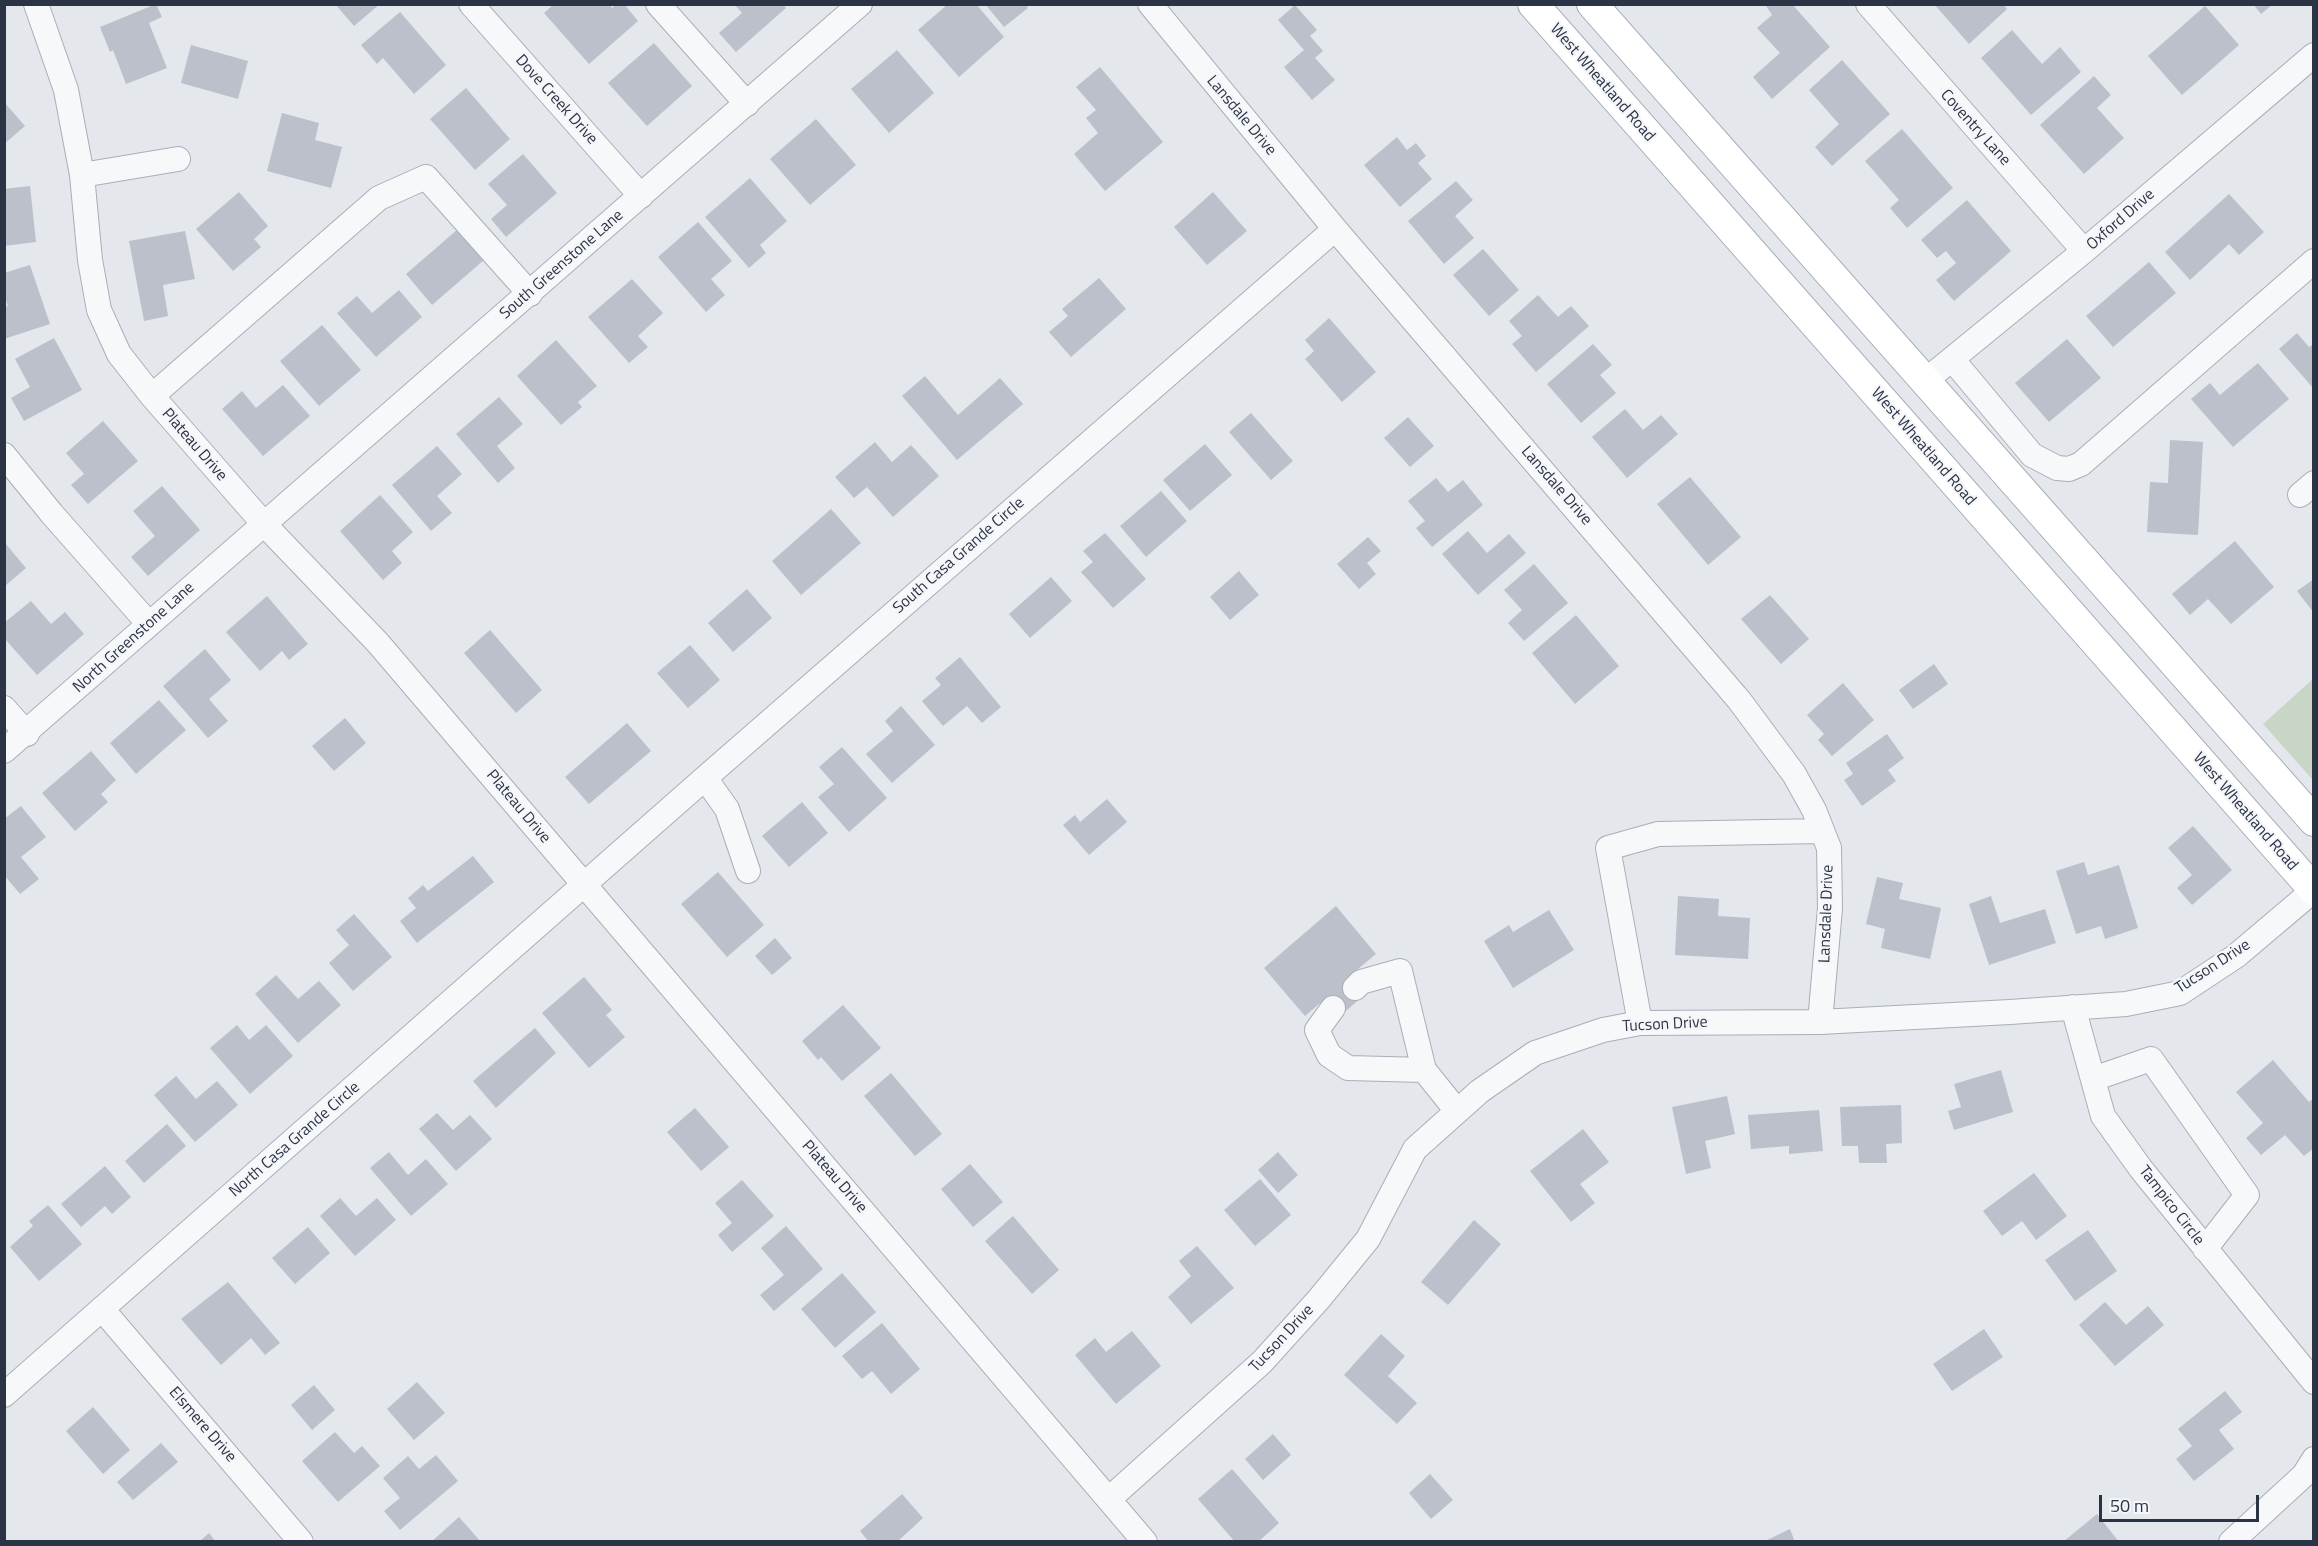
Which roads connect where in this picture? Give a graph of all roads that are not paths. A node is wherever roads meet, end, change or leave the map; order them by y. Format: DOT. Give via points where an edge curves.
graph roads {
  1 [pos="36,4"];
  2 [pos="471,4"];
  3 [pos="658,4"];
  4 [pos="1149,4"];
  5 [pos="1533,4"];
  6 [pos="1592,4"];
  7 [pos="1868,4"];
  8 [pos="856,6"];
  9 [pos="2313,55"];
  10 [pos="747,104"];
  11 [pos="178,159"];
  12 [pos="82,175"];
  13 [pos="641,196"];
  14 [pos="1335,229"];
  15 [pos="2084,251"];
  16 [pos="2313,261"];
  17 [pos="530,294"];
  18 [pos="1952,359"];
  19 [pos="1925,381"];
  20 [pos="152,396"];
  21 [pos="4,455"];
  22 [pos="264,524"];
  23 [pos="148,624"];
  24 [pos="4,708"];
  25 [pos="27,734"];
  26 [pos="4,752"];
  27 [pos="705,778"];
  28 [pos="2313,822"];
  29 [pos="1822,831"];
  30 [pos="747,871"];
  31 [pos="585,886"];
  32 [pos="2313,890"];
  33 [pos="1355,988"];
  34 [pos="2073,1007"];
  35 [pos="1333,1008"];
  36 [pos="1820,1022"];
  37 [pos="1640,1023"];
  38 [pos="1424,1070"];
  39 [pos="2093,1079"];
  40 [pos="1458,1111"];
  41 [pos="2205,1249"];
  42 [pos="102,1309"];
  43 [pos="2313,1382"];
  44 [pos="4,1395"];
  45 [pos="2313,1459"];
  46 [pos="1109,1499"];
  47 [pos="301,1542"];
  48 [pos="1145,1542"];
  49 [pos="2231,1542"];
  1 -- 12 [label="street, Plateau Drive" via="66,90"];
  2 -- 13 [label="street, Dove Creek Drive"];
  3 -- 10 [label="street"];
  4 -- 14 [label="street, Lansdale Drive"];
  5 -- 32 [label="main road, West Wheatland Road"];
  6 -- 19 [label="main road"];
  7 -- 15 [label="street, Coventry Lane"];
  8 -- 10 [label="street, South Greenstone Lane"];
  9 -- 15 [label="street, Oxford Drive"];
  10 -- 13 [label="street, South Greenstone Lane"];
  11 -- 12 [label="street"];
  12 -- 20 [label="street, Plateau Drive" via="99,310 119,354"];
  13 -- 17 [label="street, South Greenstone Lane"];
  14 -- 27 [label="street, South Casa Grande Circle"];
  14 -- 29 [label="street, Lansdale Drive" via="1740,700 1794,774"];
  15 -- 18 [label="street, Oxford Drive"];
  16 -- 18 [label="street" via="2081,464 2069,469 2057,468 2032,454"];
  17 -- 20 [label="street" via="426,177 379,198"];
  17 -- 22 [label="street, South Greenstone Lane"];
  18 -- 19 [label="street, Oxford Drive"];
  19 -- 28 [label="main road"];
  20 -- 22 [label="street, Plateau Drive"];
  21 -- 23 [label="street"];
  22 -- 23 [label="street, North Greenstone Lane"];
  22 -- 31 [label="street, Plateau Drive" via="378,643"];
  23 -- 25 [label="street, North Greenstone Lane"];
  24 -- 25 [label="street"];
  25 -- 26 [label="street, North Greenstone Lane"];
  27 -- 30 [label="street" via="727,809"];
  27 -- 31 [label="street, South Casa Grande Circle"];
  29 -- 36 [label="street, Lansdale Drive" via="1828,848 1830,908"];
  29 -- 37 [label="street" via="1658,834 1608,848"];
  31 -- 42 [label="street, North Casa Grande Circle"];
  31 -- 46 [label="street, Plateau Drive"];
  32 -- 34 [label="street, Tucson Drive" via="2236,957 2180,993 2126,1004"];
  33 -- 38 [label="street" via="1361,982 1400,971"];
  34 -- 36 [label="street, Tucson Drive"];
  34 -- 39 [label="street, Tampico Circle"];
  35 -- 38 [label="street" via="1317,1030 1329,1055 1348,1068"];
  36 -- 37 [label="street, Tucson Drive"];
  37 -- 40 [label="street, Tucson Drive" via="1603,1030 1535,1053"];
  38 -- 40 [label="street"];
  39 -- 41 [label="street, Tampico Circle" via="2103,1116"];
  39 -- 41 [label="street" via="2151,1059 2247,1195"];
  40 -- 46 [label="street, Tucson Drive" via="1415,1149 1368,1239 1319,1299 1262,1362"];
  41 -- 43 [label="street, Tampico Circle"];
  42 -- 44 [label="street, North Casa Grande Circle"];
  42 -- 47 [label="street, Elsmere Drive"];
  45 -- 49 [label="street" via="2304,1475"];
  46 -- 48 [label="street, Plateau Drive"];
}
